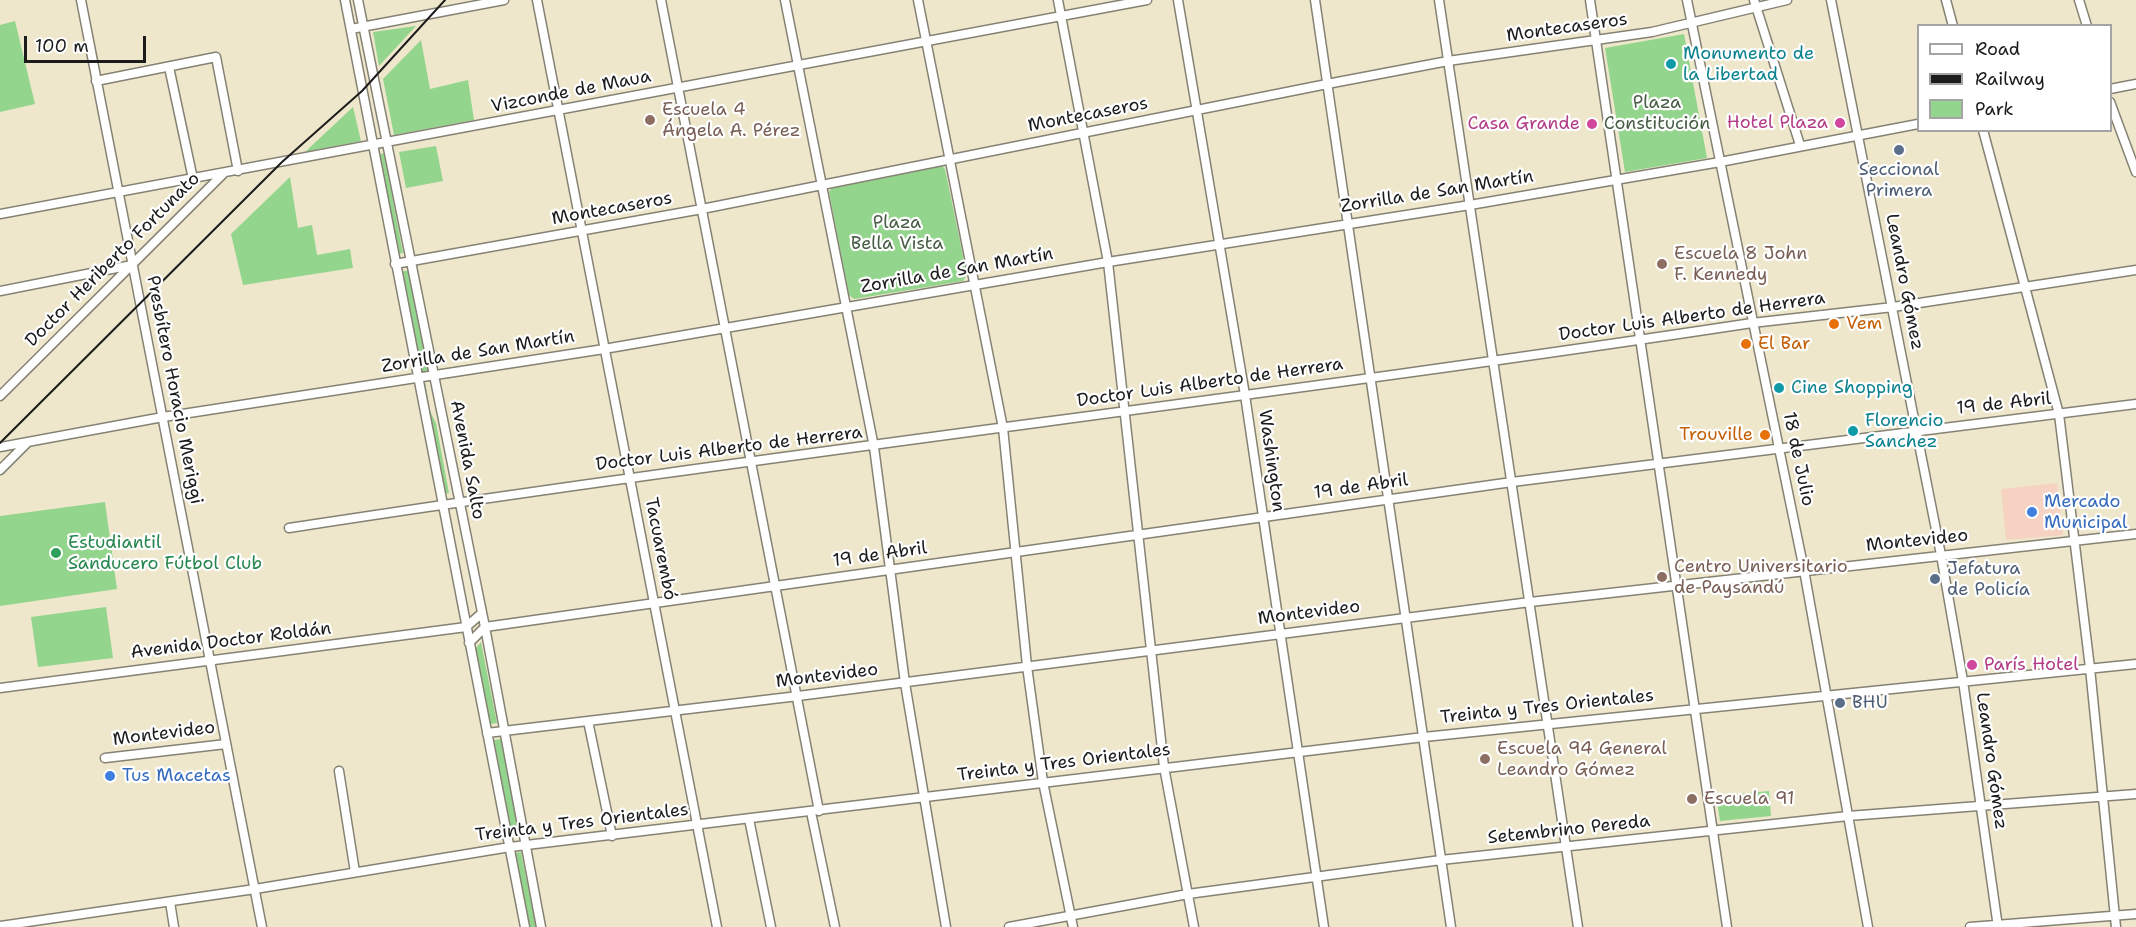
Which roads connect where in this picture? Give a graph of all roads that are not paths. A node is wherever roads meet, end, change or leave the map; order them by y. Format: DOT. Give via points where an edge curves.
graph roads {
  1 [pos="81,0"];
  2 [pos="345,0"];
  3 [pos="358,0"];
  4 [pos="504,0"];
  5 [pos="537,0"];
  6 [pos="661,0"];
  7 [pos="785,0"];
  8 [pos="918,0"];
  9 [pos="1058,0"];
  10 [pos="1147,0"];
  11 [pos="1178,0"];
  12 [pos="1315,0"];
  13 [pos="1439,0"];
  14 [pos="1590,0"];
  15 [pos="1687,0"];
  16 [pos="1787,0"];
  17 [pos="1831,0"];
  18 [pos="1946,0"];
  19 [pos="2079,0"];
  20 [pos="1756,4"];
  21 [pos="1061,16"];
  22 [pos="1691,23"];
  23 [pos="1952,24"];
  24 [pos="2086,24"];
  25 [pos="363,27"];
  26 [pos="351,30"];
  27 [pos="1596,39"];
  28 [pos="926,42"];
  29 [pos="1448,61"];
  30 [pos="799,66"];
  31 [pos="169,67"];
  32 [pos="96,81"];
  33 [pos="1327,84"];
  34 [pos="2136,84"];
  35 [pos="679,89"];
  36 [pos="2112,89"];
  37 [pos="2112,107"];
  38 [pos="1197,110"];
  39 [pos="558,111"];
  40 [pos="1917,124"];
  41 [pos="1084,132"];
  42 [pos="1984,132"];
  43 [pos="1857,134"];
  44 [pos="387,143"];
  45 [pos="1800,145"];
  46 [pos="372,146"];
  47 [pos="950,158"];
  48 [pos="1720,162"];
  49 [pos="238,171"];
  50 [pos="2136,172"];
  51 [pos="223,174"];
  52 [pos="193,179"];
  53 [pos="1616,179"];
  54 [pos="822,184"];
  55 [pos="119,192"];
  56 [pos="1470,205"];
  57 [pos="702,209"];
  58 [pos="0,214"];
  59 [pos="1347,222"];
  60 [pos="580,232"];
  61 [pos="1219,244"];
  62 [pos="410,261"];
  63 [pos="1108,262"];
  64 [pos="132,264"];
  65 [pos="395,264"];
  66 [pos="2136,270"];
  67 [pos="975,284"];
  68 [pos="2026,286"];
  69 [pos="0,291"];
  70 [pos="846,306"];
  71 [pos="1893,308"];
  72 [pos="1754,323"];
  73 [pos="726,329"];
  74 [pos="1639,340"];
  75 [pos="604,349"];
  76 [pos="1493,361"];
  77 [pos="434,376"];
  78 [pos="1370,378"];
  79 [pos="417,379"];
  80 [pos="1245,395"];
  81 [pos="0,396"];
  82 [pos="2136,404"];
  83 [pos="1123,411"];
  84 [pos="2059,414"];
  85 [pos="163,417"];
  86 [pos="1003,428"];
  87 [pos="1917,430"];
  88 [pos="28,443"];
  89 [pos="0,447"];
  90 [pos="874,447"];
  91 [pos="1778,450"];
  92 [pos="753,462"];
  93 [pos="1658,462"];
  94 [pos="0,470"];
  95 [pos="630,477"];
  96 [pos="1512,482"];
  97 [pos="1388,500"];
  98 [pos="458,502"];
  99 [pos="441,504"];
  100 [pos="1263,517"];
  101 [pos="289,528"];
  102 [pos="2136,534"];
  103 [pos="1136,535"];
  104 [pos="2074,542"];
  105 [pos="1016,552"];
  106 [pos="1941,555"];
  107 [pos="470,564"];
  108 [pos="453,566"];
  109 [pos="890,570"];
  110 [pos="1804,570"];
  111 [pos="1676,584"];
  112 [pos="777,586"];
  113 [pos="1530,602"];
  114 [pos="654,603"];
  115 [pos="482,614"];
  116 [pos="1406,617"];
  117 [pos="466,627"];
  118 [pos="485,627"];
  119 [pos="1280,633"];
  120 [pos="470,643"];
  121 [pos="1149,650"];
  122 [pos="209,661"];
  123 [pos="2136,664"];
  124 [pos="1027,666"];
  125 [pos="2090,668"];
  126 [pos="1963,681"];
  127 [pos="905,683"];
  128 [pos="0,687"];
  129 [pos="1828,695"];
  130 [pos="798,696"];
  131 [pos="1693,708"];
  132 [pos="675,710"];
  133 [pos="588,721"];
  134 [pos="1548,724"];
  135 [pos="504,730"];
  136 [pos="487,733"];
  137 [pos="1424,737"];
  138 [pos="226,744"];
  139 [pos="1298,751"];
  140 [pos="105,758"];
  141 [pos="1164,767"];
  142 [pos="339,771"];
  143 [pos="1043,782"];
  144 [pos="2136,794"];
  145 [pos="923,797"];
  146 [pos="2102,797"];
  147 [pos="1981,807"];
  148 [pos="815,811"];
  149 [pos="1848,816"];
  150 [pos="749,819"];
  151 [pos="697,826"];
  152 [pos="1712,831"];
  153 [pos="612,836"];
  154 [pos="526,846"];
  155 [pos="510,847"];
  156 [pos="1566,847"];
  157 [pos="1441,860"];
  158 [pos="355,872"];
  159 [pos="1317,875"];
  160 [pos="255,888"];
  161 [pos="1188,894"];
  162 [pos="170,902"];
  163 [pos="2136,914"];
  164 [pos="2115,915"];
  165 [pos="1071,916"];
  166 [pos="0,926"];
  167 [pos="1998,926"];
  168 [pos="174,927"];
  169 [pos="262,927"];
  170 [pos="525,927"];
  171 [pos="541,927"];
  172 [pos="717,927"];
  173 [pos="771,927"];
  174 [pos="835,927"];
  175 [pos="946,927"];
  176 [pos="1009,927"];
  177 [pos="1073,927"];
  178 [pos="1194,927"];
  179 [pos="1324,927"];
  180 [pos="1451,927"];
  181 [pos="1578,927"];
  182 [pos="1727,927"];
  183 [pos="1868,927"];
  184 [pos="1970,927"];
  185 [pos="2116,927"];
  1 -- 32 [label="street, Presbítero Horacio Meriggi"];
  2 -- 26 [label="street, Avenida Salto"];
  3 -- 25 [label="street, Avenida Salto"];
  4 -- 25 [label="street"];
  5 -- 39 [label="street, Tacuarembó"];
  6 -- 35 [label="street"];
  7 -- 30 [label="street"];
  8 -- 28 [label="street"];
  9 -- 21 [label="street"];
  10 -- 21 [label="street, Vizconde de Maua"];
  11 -- 38 [label="street, Washington"];
  12 -- 33 [label="street"];
  13 -- 29 [label="street"];
  14 -- 27 [label="street"];
  15 -- 22 [label="street, 18 de Julio"];
  16 -- 20 [label="street, Montecaseros"];
  17 -- 43 [label="street, Leandro Gómez"];
  18 -- 23 [label="street"];
  19 -- 24 [label="street"];
  20 -- 22 [label="street, Montecaseros"];
  20 -- 45 [label="street"];
  21 -- 28 [label="street, Vizconde de Maua"];
  21 -- 41 [label="street"];
  22 -- 27 [label="street, Montecaseros"];
  22 -- 48 [label="street, 18 de Julio"];
  25 -- 26 [label="street"];
  25 -- 44 [label="street, Avenida Salto"];
  26 -- 46 [label="street, Avenida Salto"];
  27 -- 29 [label="street, Montecaseros"];
  27 -- 53 [label="street"];
  28 -- 30 [label="street, Vizconde de Maua"];
  28 -- 47 [label="street"];
  29 -- 33 [label="street, Montecaseros"];
  29 -- 56 [label="street"];
  30 -- 35 [label="street, Vizconde de Maua"];
  30 -- 54 [label="street"];
  31 -- 32 [label="street"];
  31 -- 49 [label="street" via="216,57"];
  31 -- 52 [label="street"];
  32 -- 55 [label="street, Presbítero Horacio Meriggi"];
  33 -- 38 [label="street, Montecaseros"];
  33 -- 59 [label="street"];
  34 -- 36 [label="street"];
  35 -- 39 [label="street, Vizconde de Maua"];
  35 -- 57 [label="street"];
  37 -- 50 [label="street"];
  38 -- 41 [label="street, Montecaseros"];
  38 -- 61 [label="street, Washington"];
  39 -- 44 [label="street, Vizconde de Maua"];
  39 -- 60 [label="street, Tacuarembó"];
  40 -- 43 [label="street, Zorrilla de San Martín"];
  41 -- 47 [label="street, Montecaseros"];
  41 -- 63 [label="street"];
  42 -- 68 [label="street"];
  43 -- 45 [label="street, Zorrilla de San Martín"];
  43 -- 71 [label="street, Leandro Gómez"];
  44 -- 46 [label="street, Vizconde de Maua"];
  44 -- 62 [label="street, Avenida Salto"];
  45 -- 48 [label="street, Zorrilla de San Martín"];
  46 -- 49 [label="street, Vizconde de Maua"];
  46 -- 65 [label="street, Avenida Salto"];
  47 -- 54 [label="street, Montecaseros"];
  47 -- 67 [label="street"];
  48 -- 53 [label="street, Zorrilla de San Martín"];
  48 -- 72 [label="street, 18 de Julio"];
  49 -- 51 [label="street, Vizconde de Maua"];
  51 -- 52 [label="street, Vizconde de Maua"];
  51 -- 64 [label="street, Doctor Heriberto Fortunato"];
  52 -- 55 [label="street, Vizconde de Maua"];
  53 -- 56 [label="street, Zorrilla de San Martín"];
  53 -- 74 [label="street"];
  54 -- 57 [label="street, Montecaseros"];
  54 -- 70 [label="street"];
  55 -- 58 [label="street, Vizconde de Maua"];
  55 -- 64 [label="street, Presbítero Horacio Meriggi"];
  56 -- 59 [label="street, Zorrilla de San Martín"];
  56 -- 76 [label="street"];
  57 -- 60 [label="street, Montecaseros"];
  57 -- 73 [label="street"];
  59 -- 61 [label="street, Zorrilla de San Martín"];
  59 -- 78 [label="street"];
  60 -- 62 [label="street, Montecaseros"];
  60 -- 75 [label="street, Tacuarembó"];
  61 -- 63 [label="street, Zorrilla de San Martín"];
  61 -- 80 [label="street, Washington"];
  62 -- 65 [label="street, Montecaseros"];
  62 -- 77 [label="street, Avenida Salto"];
  63 -- 67 [label="street, Zorrilla de San Martín"];
  63 -- 83 [label="street"];
  64 -- 69 [label="street"];
  64 -- 81 [label="street, Doctor Heriberto Fortunato"];
  64 -- 85 [label="street, Presbítero Horacio Meriggi"];
  65 -- 79 [label="street, Avenida Salto"];
  66 -- 68 [label="street, Doctor Luis Alberto de Herrera"];
  67 -- 70 [label="street, Zorrilla de San Martín"];
  67 -- 86 [label="street"];
  68 -- 71 [label="street, Doctor Luis Alberto de Herrera"];
  68 -- 84 [label="street"];
  70 -- 73 [label="street, Zorrilla de San Martín"];
  70 -- 90 [label="street"];
  71 -- 72 [label="street, Doctor Luis Alberto de Herrera"];
  71 -- 87 [label="street, Leandro Gómez"];
  72 -- 74 [label="street, Doctor Luis Alberto de Herrera"];
  72 -- 91 [label="street, 18 de Julio"];
  73 -- 75 [label="street, Zorrilla de San Martín"];
  73 -- 92 [label="street"];
  74 -- 76 [label="street, Doctor Luis Alberto de Herrera"];
  74 -- 93 [label="street"];
  75 -- 77 [label="street, Zorrilla de San Martín"];
  75 -- 95 [label="street, Tacuarembó"];
  76 -- 78 [label="street, Doctor Luis Alberto de Herrera"];
  76 -- 96 [label="street"];
  77 -- 79 [label="street, Zorrilla de San Martín"];
  77 -- 98 [label="street, Avenida Salto"];
  78 -- 80 [label="street, Doctor Luis Alberto de Herrera"];
  78 -- 97 [label="street"];
  79 -- 85 [label="street, Zorrilla de San Martín"];
  79 -- 99 [label="street, Avenida Salto"];
  80 -- 83 [label="street, Doctor Luis Alberto de Herrera"];
  80 -- 100 [label="street, Washington"];
  82 -- 84 [label="street, 19 de Abril"];
  83 -- 86 [label="street, Doctor Luis Alberto de Herrera"];
  83 -- 103 [label="street"];
  84 -- 87 [label="street, 19 de Abril"];
  84 -- 104 [label="street"];
  85 -- 88 [label="street, Zorrilla de San Martín"];
  85 -- 122 [label="street, Presbítero Horacio Meriggi"];
  86 -- 90 [label="street, Doctor Luis Alberto de Herrera"];
  86 -- 105 [label="street"];
  87 -- 91 [label="street, 19 de Abril"];
  87 -- 106 [label="street, Leandro Gómez"];
  88 -- 89 [label="street, Zorrilla de San Martín"];
  88 -- 94 [label="street"];
  90 -- 92 [label="street, Doctor Luis Alberto de Herrera"];
  90 -- 109 [label="street"];
  91 -- 93 [label="street, 19 de Abril"];
  91 -- 110 [label="street, 18 de Julio"];
  92 -- 95 [label="street, Doctor Luis Alberto de Herrera"];
  92 -- 112 [label="street"];
  93 -- 96 [label="street, 19 de Abril"];
  93 -- 111 [label="street"];
  95 -- 98 [label="street, Doctor Luis Alberto de Herrera"];
  95 -- 114 [label="street, Tacuarembó"];
  96 -- 97 [label="street, 19 de Abril"];
  96 -- 113 [label="street"];
  97 -- 100 [label="street, 19 de Abril"];
  97 -- 116 [label="street"];
  98 -- 99 [label="street, Doctor Luis Alberto de Herrera"];
  98 -- 107 [label="street, Avenida Salto"];
  99 -- 101 [label="street, Doctor Luis Alberto de Herrera"];
  99 -- 108 [label="street, Avenida Salto"];
  100 -- 103 [label="street, 19 de Abril"];
  100 -- 119 [label="street, Washington"];
  102 -- 104 [label="street, Montevideo"];
  103 -- 105 [label="street, 19 de Abril"];
  103 -- 121 [label="street"];
  104 -- 106 [label="street, Montevideo"];
  104 -- 125 [label="street"];
  105 -- 109 [label="street, 19 de Abril"];
  105 -- 124 [label="street"];
  106 -- 110 [label="street, Montevideo"];
  106 -- 126 [label="street, Leandro Gómez"];
  107 -- 108 [label="street"];
  107 -- 115 [label="street, Avenida Salto"];
  108 -- 117 [label="street, Avenida Salto"];
  109 -- 112 [label="street, 19 de Abril"];
  109 -- 127 [label="street"];
  110 -- 111 [label="street, Montevideo"];
  110 -- 129 [label="street, 18 de Julio"];
  111 -- 113 [label="street, Montevideo"];
  111 -- 131 [label="street"];
  112 -- 114 [label="street, 19 de Abril"];
  112 -- 130 [label="street"];
  113 -- 116 [label="street, Montevideo"];
  113 -- 134 [label="street"];
  114 -- 118 [label="street, 19 de Abril"];
  114 -- 132 [label="street, Tacuarembó"];
  115 -- 117 [label="street"];
  115 -- 118 [label="street, Avenida Salto"];
  116 -- 119 [label="street, Montevideo"];
  116 -- 137 [label="street"];
  117 -- 120 [label="street, Avenida Salto"];
  117 -- 122 [label="street, Avenida Doctor Roldán"];
  118 -- 120 [label="street"];
  118 -- 135 [label="street, Avenida Salto"];
  119 -- 121 [label="street, Montevideo"];
  119 -- 139 [label="street, Washington"];
  120 -- 136 [label="street, Avenida Salto"];
  121 -- 124 [label="street, Montevideo"];
  121 -- 141 [label="street"];
  122 -- 128 [label="street, Avenida Doctor Roldán"];
  122 -- 138 [label="street, Presbítero Horacio Meriggi"];
  123 -- 125 [label="street, Treinta y Tres Orientales"];
  124 -- 127 [label="street, Montevideo"];
  124 -- 143 [label="street"];
  125 -- 126 [label="street, Treinta y Tres Orientales"];
  125 -- 146 [label="street"];
  126 -- 129 [label="street, Treinta y Tres Orientales"];
  126 -- 147 [label="street, Leandro Gómez"];
  127 -- 130 [label="street, Montevideo"];
  127 -- 145 [label="street"];
  129 -- 131 [label="street, Treinta y Tres Orientales"];
  129 -- 149 [label="street, 18 de Julio"];
  130 -- 132 [label="street, Montevideo"];
  130 -- 148 [label="street"];
  131 -- 134 [label="street, Treinta y Tres Orientales"];
  131 -- 152 [label="street"];
  132 -- 133 [label="street, Montevideo"];
  132 -- 151 [label="street, Tacuarembó"];
  133 -- 135 [label="street, Montevideo"];
  133 -- 153 [label="street"];
  134 -- 137 [label="street, Treinta y Tres Orientales"];
  134 -- 156 [label="street"];
  135 -- 136 [label="street, Montevideo"];
  135 -- 154 [label="street, Avenida Salto"];
  136 -- 155 [label="street, Avenida Salto"];
  137 -- 139 [label="street, Treinta y Tres Orientales"];
  137 -- 157 [label="street"];
  138 -- 140 [label="street, Montevideo"];
  138 -- 160 [label="street, Presbítero Horacio Meriggi"];
  139 -- 141 [label="street, Treinta y Tres Orientales"];
  139 -- 159 [label="street, Washington"];
  141 -- 143 [label="street, Treinta y Tres Orientales"];
  141 -- 161 [label="street"];
  142 -- 158 [label="street"];
  143 -- 145 [label="street, Treinta y Tres Orientales"];
  143 -- 165 [label="street"];
  144 -- 146 [label="street, Setembrino Pereda"];
  145 -- 148 [label="street, Treinta y Tres Orientales"];
  145 -- 175 [label="street"];
  146 -- 147 [label="street, Setembrino Pereda"];
  146 -- 164 [label="street"];
  147 -- 149 [label="street, Setembrino Pereda"];
  147 -- 167 [label="street, Leandro Gómez"];
  148 -- 150 [label="street, Treinta y Tres Orientales"];
  148 -- 174 [label="street"];
  149 -- 152 [label="street, Setembrino Pereda"];
  149 -- 183 [label="street, 18 de Julio"];
  150 -- 151 [label="street, Treinta y Tres Orientales"];
  150 -- 173 [label="street"];
  151 -- 153 [label="street, Treinta y Tres Orientales"];
  151 -- 172 [label="street, Tacuarembó"];
  152 -- 156 [label="street, Setembrino Pereda"];
  152 -- 182 [label="street"];
  153 -- 154 [label="street, Treinta y Tres Orientales"];
  154 -- 155 [label="street, Treinta y Tres Orientales"];
  154 -- 171 [label="street, Avenida Salto"];
  155 -- 158 [label="street, Treinta y Tres Orientales"];
  155 -- 170 [label="street, Avenida Salto"];
  156 -- 157 [label="street, Setembrino Pereda"];
  156 -- 181 [label="street"];
  157 -- 159 [label="street, Setembrino Pereda"];
  157 -- 180 [label="street"];
  158 -- 160 [label="street, Treinta y Tres Orientales"];
  159 -- 161 [label="street, Setembrino Pereda"];
  159 -- 179 [label="street, Washington"];
  160 -- 162 [label="street, Treinta y Tres Orientales"];
  160 -- 169 [label="street, Presbítero Horacio Meriggi"];
  161 -- 165 [label="street, Setembrino Pereda"];
  161 -- 178 [label="street"];
  162 -- 166 [label="street, Treinta y Tres Orientales"];
  162 -- 168 [label="street"];
  163 -- 164 [label="street"];
  164 -- 167 [label="street"];
  164 -- 185 [label="street"];
  165 -- 176 [label="street, Setembrino Pereda"];
  165 -- 177 [label="street"];
  167 -- 184 [label="street"];
}
